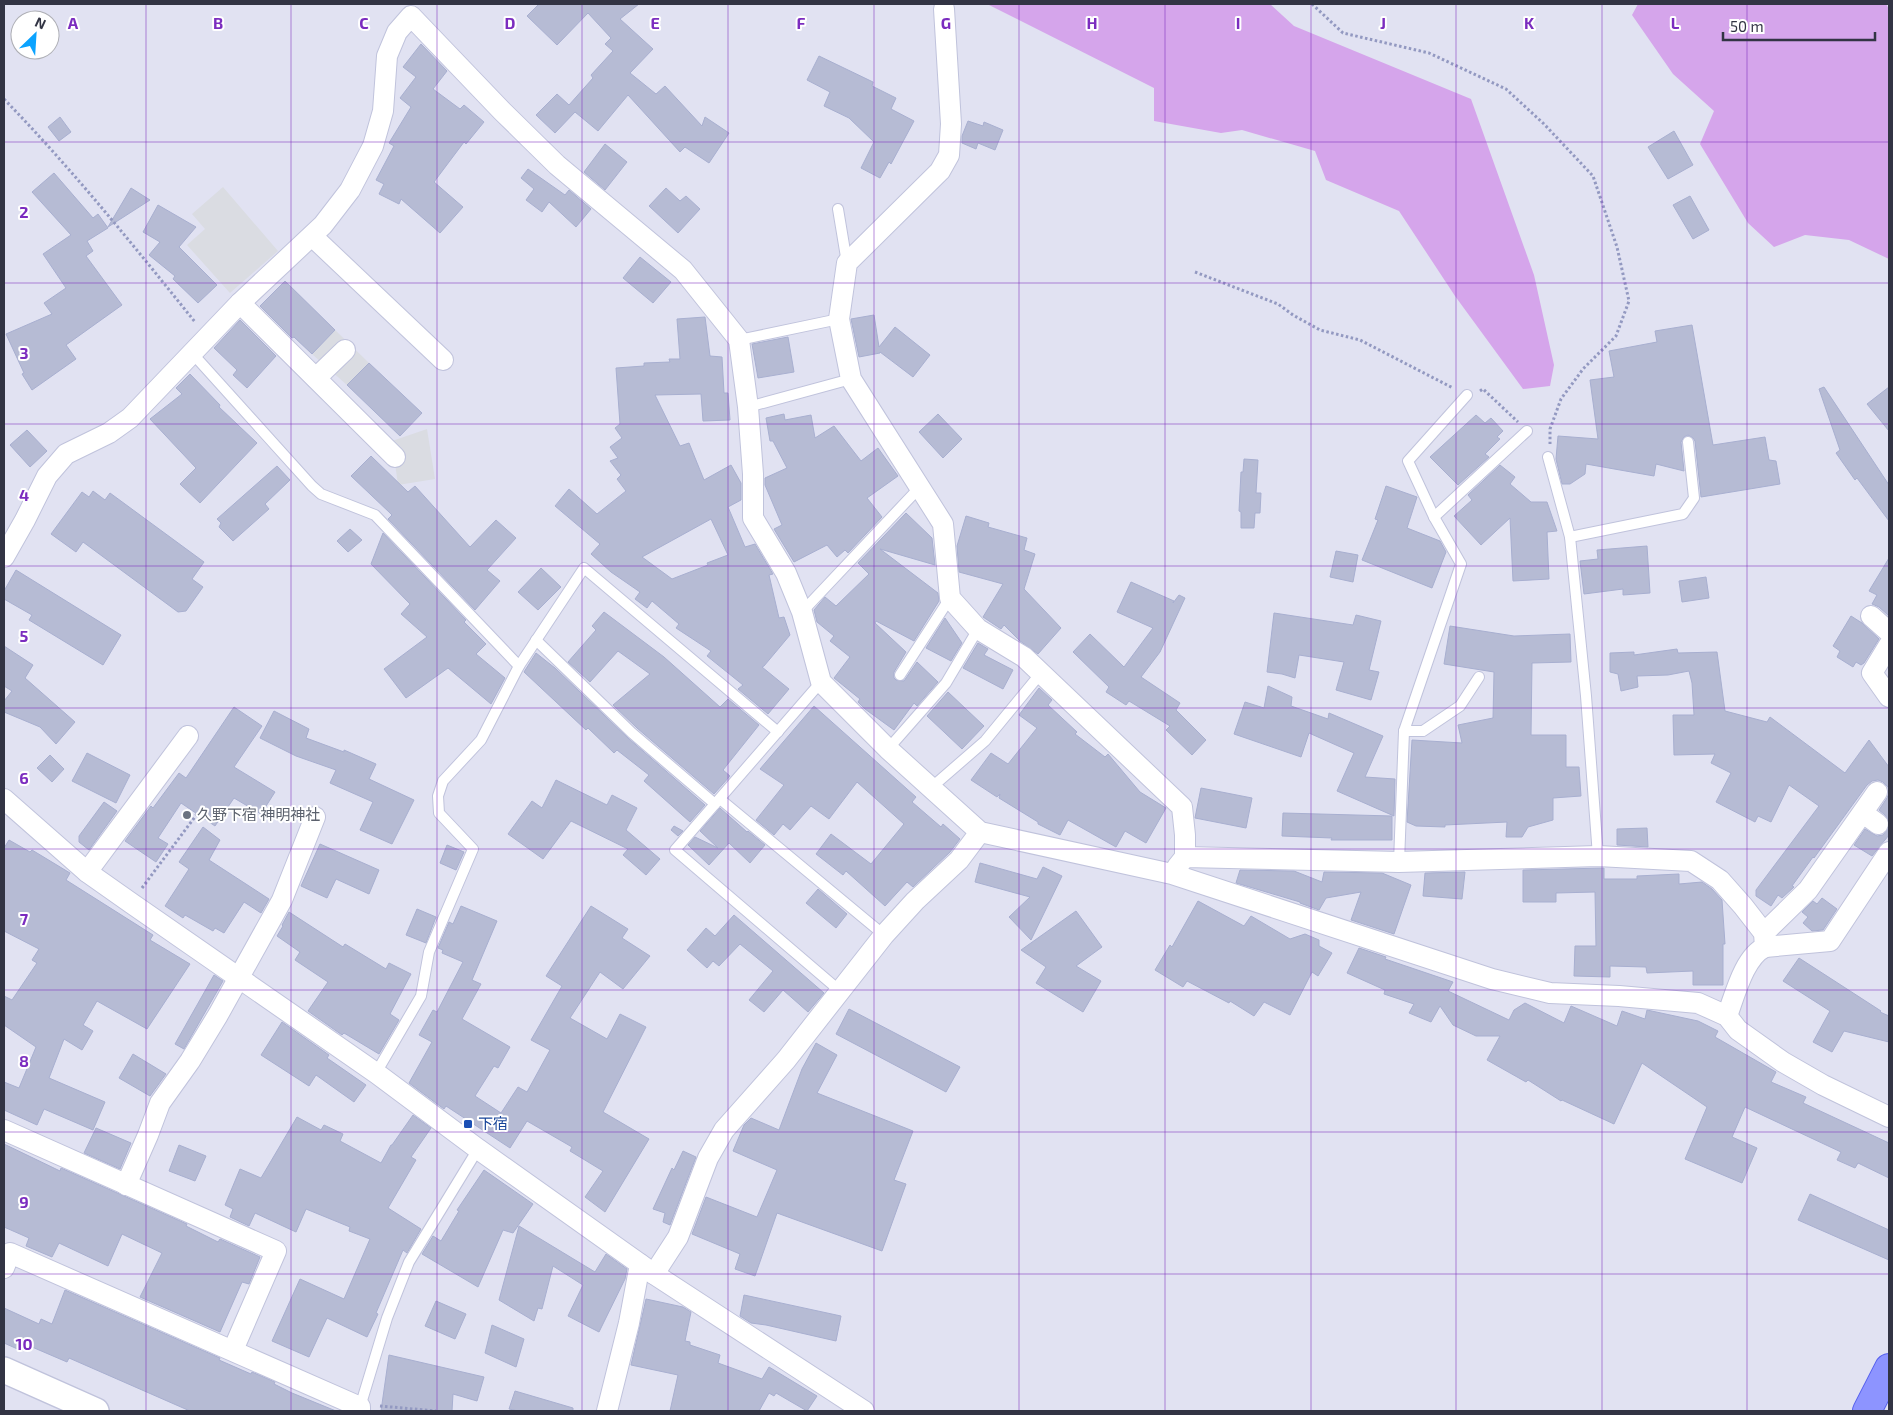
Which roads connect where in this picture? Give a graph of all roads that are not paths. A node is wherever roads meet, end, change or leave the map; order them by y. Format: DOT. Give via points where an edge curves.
graph roads {
  1 [pos="943,6"];
  2 [pos="415,10"];
  3 [pos="838,208"];
  4 [pos="312,236"];
  5 [pos="847,262"];
  6 [pos="240,303"];
  7 [pos="839,319"];
  8 [pos="739,340"];
  9 [pos="345,350"];
  10 [pos="193,354"];
  11 [pos="443,360"];
  12 [pos="316,378"];
  13 [pos="851,379"];
  14 [pos="1467,395"];
  15 [pos="748,407"];
  16 [pos="1527,431"];
  17 [pos="1688,442"];
  18 [pos="395,457"];
  19 [pos="1548,457"];
  20 [pos="920,487"];
  21 [pos="1434,518"];
  22 [pos="1570,537"];
  23 [pos="4,557"];
  24 [pos="950,598"];
  25 [pos="802,612"];
  26 [pos="1871,616"];
  27 [pos="978,629"];
  28 [pos="1889,632"];
  29 [pos="536,640"];
  30 [pos="1889,645"];
  31 [pos="519,666"];
  32 [pos="1041,673"];
  33 [pos="900,675"];
  34 [pos="1480,677"];
  35 [pos="821,682"];
  36 [pos="1889,697"];
  37 [pos="1404,731"];
  38 [pos="778,732"];
  39 [pos="188,736"];
  40 [pos="888,749"];
  41 [pos="932,787"];
  42 [pos="1877,792"];
  43 [pos="718,801"];
  44 [pos="6,808"];
  45 [pos="315,817"];
  46 [pos="980,832"];
  47 [pos="1889,852"];
  48 [pos="1598,856"];
  49 [pos="1185,857"];
  50 [pos="1399,862"];
  51 [pos="87,872"];
  52 [pos="1172,874"];
  53 [pos="884,935"];
  54 [pos="1764,940"];
  55 [pos="239,977"];
  56 [pos="840,991"];
  57 [pos="1727,1016"];
  58 [pos="376,1073"];
  59 [pos="1889,1117"];
  60 [pos="4,1130"];
  61 [pos="478,1149"];
  62 [pos="126,1185"];
  63 [pos="6,1257"];
  64 [pos="647,1269"];
  65 [pos="233,1350"];
  66 [pos="1889,1368"];
  67 [pos="4,1370"];
  68 [pos="360,1409"];
  69 [pos="96,1411"];
  70 [pos="607,1411"];
  71 [pos="864,1411"];
  72 [pos="1867,1411"];
  1 -- 5 [label="street" via="951,124 949,155 940,171"];
  2 -- 4 [label="street" via="397,32 387,56 383,111 373,146 350,190"];
  2 -- 8 [label="street" via="502,111 558,165 683,270"];
  3 -- 5 [label="lane"];
  4 -- 6 [label="street"];
  4 -- 11 [label="street"];
  5 -- 7 [label="street"];
  6 -- 10 [label="street"];
  6 -- 12 [label="street"];
  7 -- 8 [label="lane"];
  7 -- 13 [label="street"];
  8 -- 15 [label="street"];
  9 -- 12 [label="street"];
  10 -- 23 [label="street" via="130,418 109,433 66,454 47,476"];
  10 -- 31 [label="lane" via="312,486 321,494 375,515"];
  12 -- 18 [label="street"];
  13 -- 15 [label="lane"];
  13 -- 20 [label="street"];
  14 -- 21 [label="lane" via="1408,461"];
  15 -- 25 [label="street" via="753,518 786,573"];
  16 -- 21 [label="lane"];
  17 -- 22 [label="lane" via="1694,498 1683,514"];
  19 -- 22 [label="lane"];
  20 -- 24 [label="street" via="943,524"];
  20 -- 25 [label="lane"];
  21 -- 37 [label="lane" via="1461,564"];
  22 -- 48 [label="lane"];
  24 -- 27 [label="street"];
  24 -- 33 [label="lane"];
  25 -- 35 [label="street"];
  26 -- 28 [label="street"];
  27 -- 32 [label="street" via="1024,657"];
  27 -- 40 [label="lane" via="946,683"];
  29 -- 31 [label="lane"];
  29 -- 38 [label="lane" via="584,568"];
  29 -- 43 [label="lane" via="632,733"];
  30 -- 36 [label="street" via="1872,673"];
  31 -- 58 [label="lane" via="481,740 444,781 438,796 439,813 473,849 430,952 421,996"];
  32 -- 41 [label="lane" via="986,741"];
  32 -- 49 [label="street" via="1182,807"];
  34 -- 37 [label="lane" via="1460,706 1423,731"];
  35 -- 38 [label="lane"];
  35 -- 40 [label="street"];
  37 -- 50 [label="lane"];
  38 -- 43 [label="lane"];
  39 -- 51 [label="street"];
  40 -- 41 [label="street"];
  41 -- 46 [label="street"];
  42 -- 54 [label="street" via="1871,819"];
  43 -- 53 [label="lane"];
  43 -- 56 [label="lane" via="675,850"];
  44 -- 51 [label="street"];
  45 -- 55 [label="street" via="282,900"];
  46 -- 52 [label="street"];
  46 -- 53 [label="street" via="959,860"];
  47 -- 54 [label="street" via="1830,941"];
  48 -- 50 [label="street"];
  48 -- 54 [label="street" via="1691,861 1720,880 1743,906"];
  49 -- 50 [label="street"];
  49 -- 52 [label="street"];
  51 -- 55 [label="street"];
  52 -- 57 [label="street" via="1511,984 1550,993 1698,1003"];
  53 -- 56 [label="street"];
  54 -- 57 [label="street" via="1740,980"];
  55 -- 58 [label="street"];
  55 -- 62 [label="street" via="204,1038 160,1103"];
  56 -- 64 [label="street" via="786,1060 724,1130 708,1158 678,1237"];
  57 -- 59 [label="street" via="1738,1030 1783,1062"];
  58 -- 61 [label="street"];
  60 -- 62 [label="street"];
  61 -- 64 [label="street"];
  61 -- 68 [label="lane" via="409,1262"];
  62 -- 65 [label="street" via="276,1251"];
  63 -- 65 [label="street"];
  64 -- 70 [label="street" via="629,1323"];
  64 -- 71 [label="street"];
  65 -- 68 [label="street"];
  66 -- 72 [label="main road"];
  67 -- 69 [label="street"];
}
